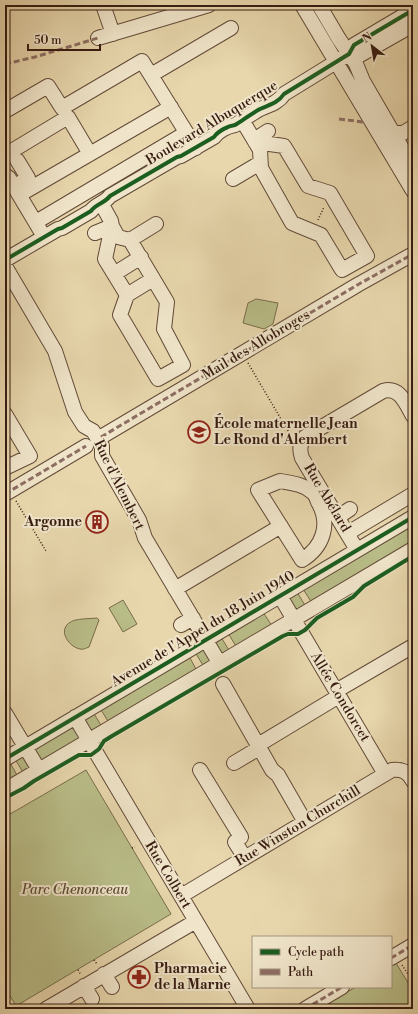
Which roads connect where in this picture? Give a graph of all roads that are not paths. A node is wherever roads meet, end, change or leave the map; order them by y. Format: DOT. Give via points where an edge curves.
graph roads {
  1 [pos="103,5"];
  2 [pos="209,5"];
  3 [pos="302,5"];
  4 [pos="319,5"];
  5 [pos="409,5"];
  6 [pos="413,10"];
  7 [pos="231,28"];
  8 [pos="411,29"];
  9 [pos="335,32"];
  10 [pos="113,34"];
  11 [pos="98,38"];
  12 [pos="349,54"];
  13 [pos="336,62"];
  14 [pos="151,75"];
  15 [pos="171,108"];
  16 [pos="5,111"];
  17 [pos="242,120"];
  18 [pos="413,127"];
  19 [pos="268,131"];
  20 [pos="186,133"];
  21 [pos="393,133"];
  22 [pos="255,141"];
  23 [pos="196,148"];
  24 [pos="90,154"];
  25 [pos="11,158"];
  26 [pos="260,163"];
  27 [pos="413,167"];
  28 [pos="233,179"];
  29 [pos="10,183"];
  30 [pos="413,191"];
  31 [pos="101,204"];
  32 [pos="36,222"];
  33 [pos="156,224"];
  34 [pos="112,226"];
  35 [pos="95,233"];
  36 [pos="44,237"];
  37 [pos="130,240"];
  38 [pos="413,254"];
  39 [pos="141,257"];
  40 [pos="5,260"];
  41 [pos="5,266"];
  42 [pos="114,274"];
  43 [pos="153,279"];
  44 [pos="127,295"];
  45 [pos="5,414"];
  46 [pos="413,416"];
  47 [pos="100,437"];
  48 [pos="86,446"];
  49 [pos="5,468"];
  50 [pos="8,492"];
  51 [pos="413,494"];
  52 [pos="413,517"];
  53 [pos="281,526"];
  54 [pos="348,533"];
  55 [pos="413,549"];
  56 [pos="357,550"];
  57 [pos="175,589"];
  58 [pos="280,596"];
  59 [pos="294,620"];
  60 [pos="206,640"];
  61 [pos="413,646"];
  62 [pos="220,664"];
  63 [pos="223,684"];
  64 [pos="338,694"];
  65 [pos="5,713"];
  66 [pos="75,717"];
  67 [pos="89,741"];
  68 [pos="258,746"];
  69 [pos="25,747"];
  70 [pos="5,759"];
  71 [pos="234,763"];
  72 [pos="39,770"];
  73 [pos="200,770"];
  74 [pos="385,774"];
  75 [pos="413,781"];
  76 [pos="5,790"];
  77 [pos="305,822"];
  78 [pos="245,858"];
  79 [pos="181,896"];
  80 [pos="196,921"];
  81 [pos="413,945"];
  82 [pos="393,957"];
  83 [pos="102,971"];
  84 [pos="83,982"];
  85 [pos="112,988"];
  86 [pos="340,988"];
  87 [pos="92,999"];
  88 [pos="46,1009"];
  89 [pos="248,1009"];
  90 [pos="305,1009"];
  1 -- 10 [label="street"];
  2 -- 10 [label="street"];
  3 -- 13 [label="street"];
  4 -- 9 [label="street"];
  5 -- 9 [label="street" via="358,35 346,36"];
  6 -- 12 [label="street" via="354,45"];
  7 -- 14 [label="street"];
  8 -- 12 [label="street" via="360,55"];
  9 -- 12 [label="street"];
  10 -- 11 [label="street"];
  12 -- 13 [label="street, Boulevard Albuquerque"];
  12 -- 21 [label="street"];
  13 -- 17 [label="street, Boulevard Albuquerque" via="284,94 268,107"];
  13 -- 30 [label="street"];
  14 -- 15 [label="street"];
  14 -- 16 [label="street" via="142,60 62,108 48,86"];
  15 -- 20 [label="street"];
  15 -- 24 [label="street"];
  17 -- 22 [label="street"];
  17 -- 23 [label="street, Boulevard Albuquerque"];
  18 -- 21 [label="street"];
  19 -- 22 [label="street"];
  20 -- 23 [label="street"];
  20 -- 32 [label="street"];
  21 -- 27 [label="street"];
  22 -- 26 [label="street" via="260,150"];
  22 -- 26 [label="street" via="284,146 307,187 330,193 368,256 342,270 321,235 292,223"];
  23 -- 31 [label="street, Boulevard Albuquerque" via="170,160"];
  24 -- 25 [label="street" via="68,117"];
  24 -- 29 [label="street"];
  25 -- 29 [label="street" via="28,178"];
  26 -- 28 [label="street"];
  29 -- 32 [label="street"];
  31 -- 34 [label="street"];
  31 -- 36 [label="street, Boulevard Albuquerque"];
  32 -- 36 [label="street"];
  33 -- 37 [label="street"];
  34 -- 35 [label="street"];
  34 -- 37 [label="street" via="118,236"];
  34 -- 42 [label="street" via="105,259"];
  36 -- 40 [label="street, Boulevard Albuquerque"];
  37 -- 39 [label="street"];
  38 -- 47 [label="street, Mail des Allobroges"];
  39 -- 42 [label="street"];
  39 -- 43 [label="street"];
  41 -- 57 [label="street, Rue d'Alembert" via="55,351 75,412 84,426 93,431 98,439 102,446 102,456 139,520 146,551"];
  42 -- 44 [label="street"];
  43 -- 44 [label="street"];
  43 -- 44 [label="street" via="167,302 164,329 183,365 158,379 120,315"];
  45 -- 49 [label="street" via="30,456"];
  46 -- 54 [label="street, Rue Abélard" via="400,394 388,390 305,437 300,448 302,458 344,513"];
  48 -- 50 [label="street"];
  51 -- 54 [label="street"];
  52 -- 56 [label="street, Avenue de l'Appel du 18 Juin 1940"];
  53 -- 53 [label="street" via="258,490 280,481 296,484 312,492 325,520 324,535 318,547 302,560"];
  53 -- 57 [label="street"];
  54 -- 56 [label="street, Rue Abélard"];
  55 -- 59 [label="street"];
  56 -- 58 [label="street, Avenue de l'Appel du 18 Juin 1940"];
  57 -- 60 [label="street, Rue d'Alembert" via="187,622"];
  58 -- 59 [label="street, Allée Condorcet"];
  58 -- 60 [label="street, Avenue de l'Appel du 18 Juin 1940"];
  59 -- 62 [label="street"];
  59 -- 64 [label="street, Allée Condorcet"];
  60 -- 62 [label="street, Rue d'Alembert"];
  60 -- 66 [label="street, Avenue de l'Appel du 18 Juin 1940"];
  61 -- 64 [label="street"];
  62 -- 67 [label="street"];
  63 -- 68 [label="street"];
  64 -- 68 [label="street"];
  64 -- 74 [label="street, Allée Condorcet"];
  65 -- 69 [label="street"];
  66 -- 67 [label="street, Rue Colbert"];
  66 -- 69 [label="street, Avenue de l'Appel du 18 Juin 1940"];
  67 -- 72 [label="street"];
  67 -- 79 [label="street, Rue Colbert"];
  68 -- 71 [label="street"];
  68 -- 77 [label="street"];
  69 -- 70 [label="street, Avenue de l'Appel du 18 Juin 1940"];
  69 -- 72 [label="street"];
  72 -- 76 [label="street"];
  73 -- 78 [label="street" via="241,837 235,842"];
  74 -- 75 [label="street, Rue Winston Churchill" via="399,769 405,771"];
  74 -- 77 [label="street, Rue Winston Churchill"];
  77 -- 78 [label="street, Rue Winston Churchill"];
  78 -- 79 [label="street, Rue Winston Churchill"];
  79 -- 80 [label="street, Rue Colbert"];
  80 -- 83 [label="street"];
  80 -- 89 [label="street, Rue Colbert"];
  81 -- 82 [label="street"];
  83 -- 84 [label="street"];
  83 -- 85 [label="street"];
  84 -- 87 [label="street"];
  84 -- 88 [label="street"];
  86 -- 90 [label="street"];
}
